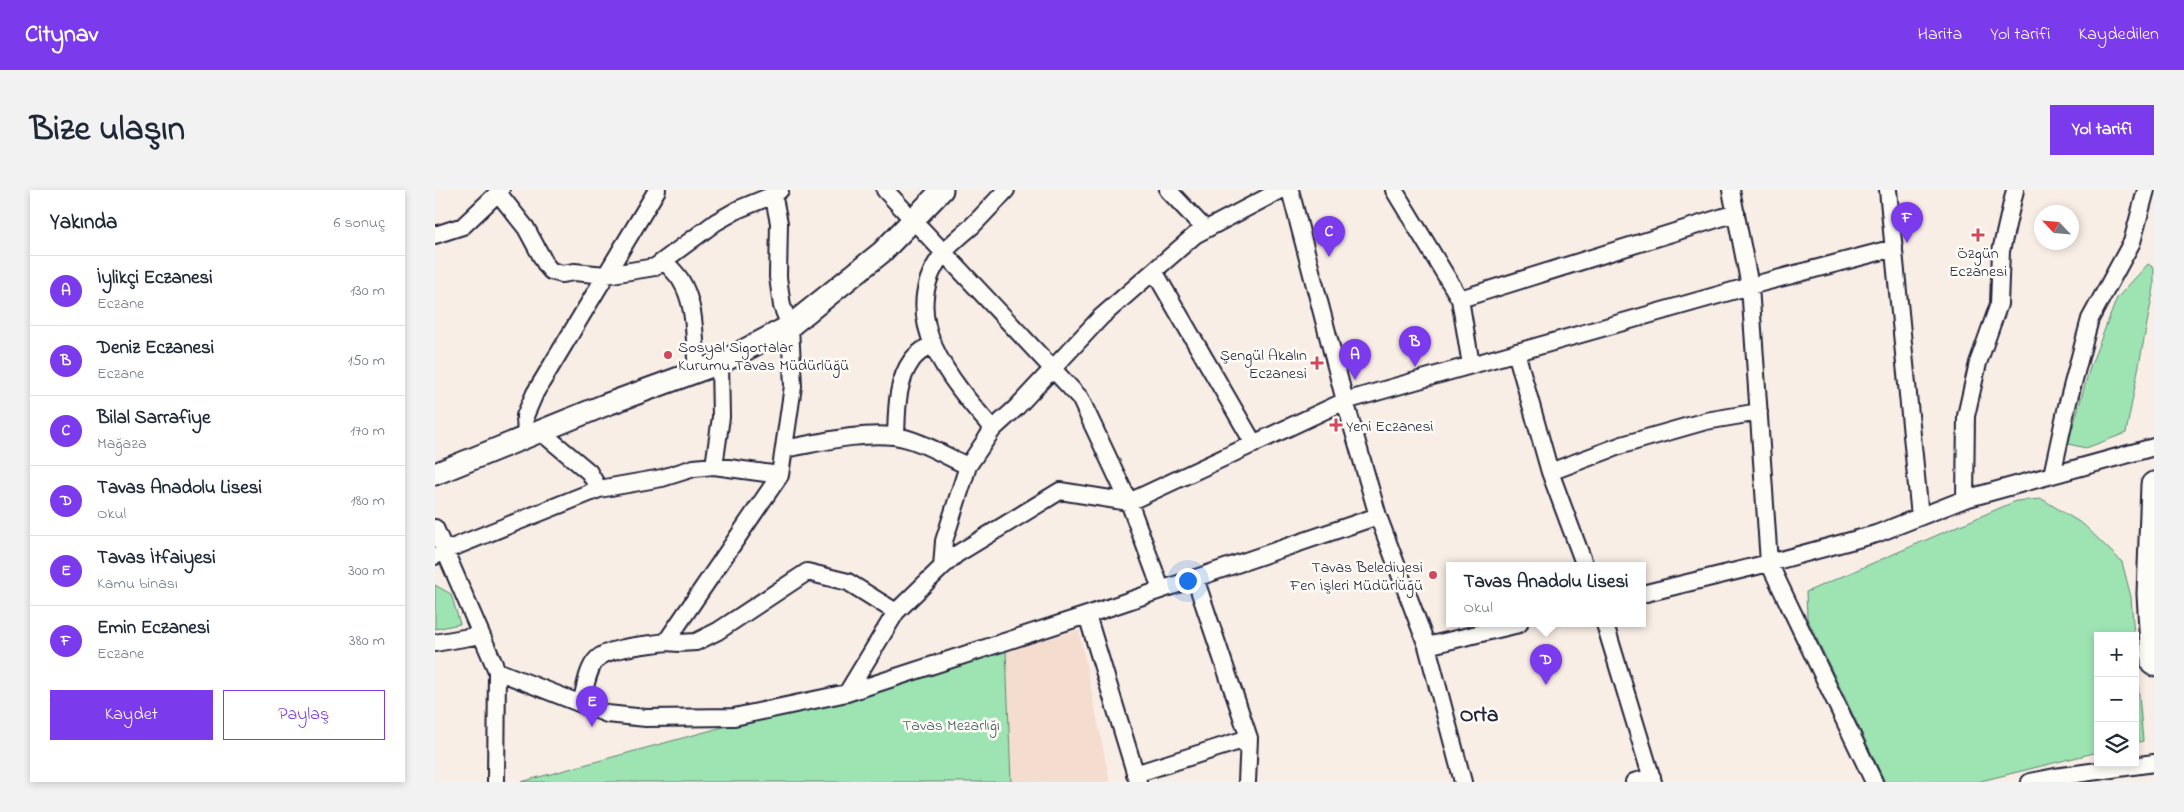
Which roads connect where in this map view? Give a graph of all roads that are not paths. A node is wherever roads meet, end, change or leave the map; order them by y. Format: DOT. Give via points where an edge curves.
graph roads {
  1 [pos="657,190"];
  2 [pos="885,190"];
  3 [pos="942,190"];
  4 [pos="1006,190"];
  5 [pos="1168,190"];
  6 [pos="1281,190"];
  7 [pos="1291,190"];
  8 [pos="1394,190"];
  9 [pos="1731,190"];
  10 [pos="1889,190"];
  11 [pos="2015,190"];
  12 [pos="2146,190"];
  13 [pos="500,192"];
  14 [pos="775,193"];
  15 [pos="1735,213"];
  16 [pos="913,222"];
  17 [pos="1205,229"];
  18 [pos="435,234"];
  19 [pos="1894,248"];
  20 [pos="943,253"];
  21 [pos="664,261"];
  22 [pos="1154,271"];
  23 [pos="606,275"];
  24 [pos="1750,286"];
  25 [pos="1460,299"];
  26 [pos="790,326"];
  27 [pos="933,343"];
  28 [pos="1516,352"];
  29 [pos="720,363"];
  30 [pos="1471,365"];
  31 [pos="1053,368"];
  32 [pos="697,372"];
  33 [pos="1345,401"];
  34 [pos="1759,412"];
  35 [pos="993,429"];
  36 [pos="533,434"];
  37 [pos="896,436"];
  38 [pos="1254,444"];
  39 [pos="2154,446"];
  40 [pos="784,449"];
  41 [pos="714,466"];
  42 [pos="968,466"];
  43 [pos="1550,472"];
  44 [pos="435,474"];
  45 [pos="780,475"];
  46 [pos="2052,475"];
  47 [pos="2154,485"];
  48 [pos="599,489"];
  49 [pos="1965,499"];
  50 [pos="1129,502"];
  51 [pos="1378,516"];
  52 [pos="1920,517"];
  53 [pos="435,528"];
  54 [pos="439,553"];
  55 [pos="1584,562"];
  56 [pos="1769,563"];
  57 [pos="942,566"];
  58 [pos="1195,578"];
  59 [pos="1161,589"];
  60 [pos="1646,593"];
  61 [pos="896,612"];
  62 [pos="1087,615"];
  63 [pos="1506,627"];
  64 [pos="1606,627"];
  65 [pos="481,635"];
  66 [pos="666,642"];
  67 [pos="435,643"];
  68 [pos="1427,646"];
  69 [pos="2154,663"];
  70 [pos="497,671"];
  71 [pos="847,693"];
  72 [pos="581,704"];
  73 [pos="1249,738"];
  74 [pos="2154,764"];
  75 [pos="1137,778"];
  76 [pos="2055,779"];
  77 [pos="1653,780"];
  78 [pos="496,782"];
  79 [pos="1247,782"];
  80 [pos="1463,782"];
  81 [pos="1634,782"];
  82 [pos="1874,782"];
  83 [pos="2030,782"];
  1 -- 23 [label="street"];
  2 -- 16 [label="street"];
  3 -- 16 [label="main road"];
  4 -- 20 [label="street"];
  5 -- 17 [label="street"];
  6 -- 17 [label="street"];
  7 -- 33 [label="street"];
  8 -- 25 [label="street"];
  9 -- 15 [label="street"];
  10 -- 19 [label="street"];
  11 -- 49 [label="street" via="2001,250 1999,304 1978,363 1966,416"];
  12 -- 46 [label="street" via="2132,242 2090,318"];
  13 -- 18 [label="street" via="463,226"];
  13 -- 23 [label="street" via="551,271"];
  14 -- 21 [label="street" via="716,222"];
  14 -- 26 [label="street" via="779,224 779,291"];
  15 -- 24 [label="street"];
  15 -- 25 [label="street"];
  16 -- 20 [label="street"];
  16 -- 26 [label="main road" via="882,252"];
  17 -- 22 [label="street"];
  19 -- 24 [label="street"];
  19 -- 52 [label="street"];
  20 -- 27 [label="street" via="932,272 923,302"];
  20 -- 31 [label="street"];
  21 -- 23 [label="street" via="655,267"];
  21 -- 32 [label="street" via="680,278 687,295 693,318"];
  22 -- 31 [label="street" via="1101,317"];
  22 -- 38 [label="street"];
  23 -- 36 [label="street" via="535,394 525,416"];
  24 -- 28 [label="street"];
  24 -- 34 [label="street"];
  25 -- 30 [label="street"];
  26 -- 29 [label="main road"];
  26 -- 40 [label="street" via="793,386"];
  27 -- 35 [label="street" via="959,389"];
  27 -- 37 [label="street" via="913,358 903,378"];
  28 -- 30 [label="street"];
  28 -- 43 [label="street"];
  29 -- 32 [label="main road"];
  29 -- 41 [label="street" via="721,417"];
  30 -- 33 [label="street"];
  31 -- 35 [label="street"];
  31 -- 50 [label="street" via="1081,398"];
  32 -- 36 [label="main road"];
  33 -- 38 [label="street"];
  33 -- 51 [label="street"];
  34 -- 43 [label="street" via="1706,421 1622,445"];
  34 -- 56 [label="street"];
  35 -- 42 [label="street"];
  36 -- 44 [label="main road"];
  36 -- 48 [label="street" via="589,472"];
  37 -- 40 [label="street" via="874,436"];
  37 -- 42 [label="street"];
  38 -- 50 [label="street"];
  39 -- 46 [label="street"];
  40 -- 45 [label="street"];
  41 -- 45 [label="street"];
  41 -- 48 [label="street"];
  42 -- 57 [label="street" via="944,541"];
  43 -- 55 [label="street"];
  45 -- 66 [label="street"];
  46 -- 49 [label="street"];
  47 -- 69 [label="highway" via="2150,594"];
  48 -- 54 [label="street"];
  49 -- 52 [label="street"];
  50 -- 57 [label="street" via="1061,491"];
  50 -- 59 [label="street"];
  51 -- 58 [label="street"];
  51 -- 68 [label="street"];
  52 -- 56 [label="street" via="1876,534"];
  53 -- 54 [label="street"];
  54 -- 65 [label="street"];
  56 -- 60 [label="street"];
  56 -- 82 [label="street"];
  57 -- 61 [label="street"];
  58 -- 59 [label="street"];
  58 -- 73 [label="street"];
  59 -- 62 [label="street"];
  61 -- 66 [label="street" via="848,582 807,572 696,642"];
  61 -- 71 [label="street"];
  62 -- 71 [label="street"];
  62 -- 75 [label="street"];
  63 -- 68 [label="street"];
  64 -- 77 [label="street"];
  65 -- 67 [label="street"];
  65 -- 70 [label="street"];
  66 -- 72 [label="street" via="625,648 597,659"];
  68 -- 80 [label="street"];
  70 -- 72 [label="street"];
  70 -- 78 [label="street"];
  71 -- 72 [label="street" via="734,717 646,718 607,714"];
  73 -- 75 [label="street"];
  73 -- 79 [label="street"];
  74 -- 76 [label="street"];
  76 -- 83 [label="street"];
  77 -- 81 [label="street"];
}
